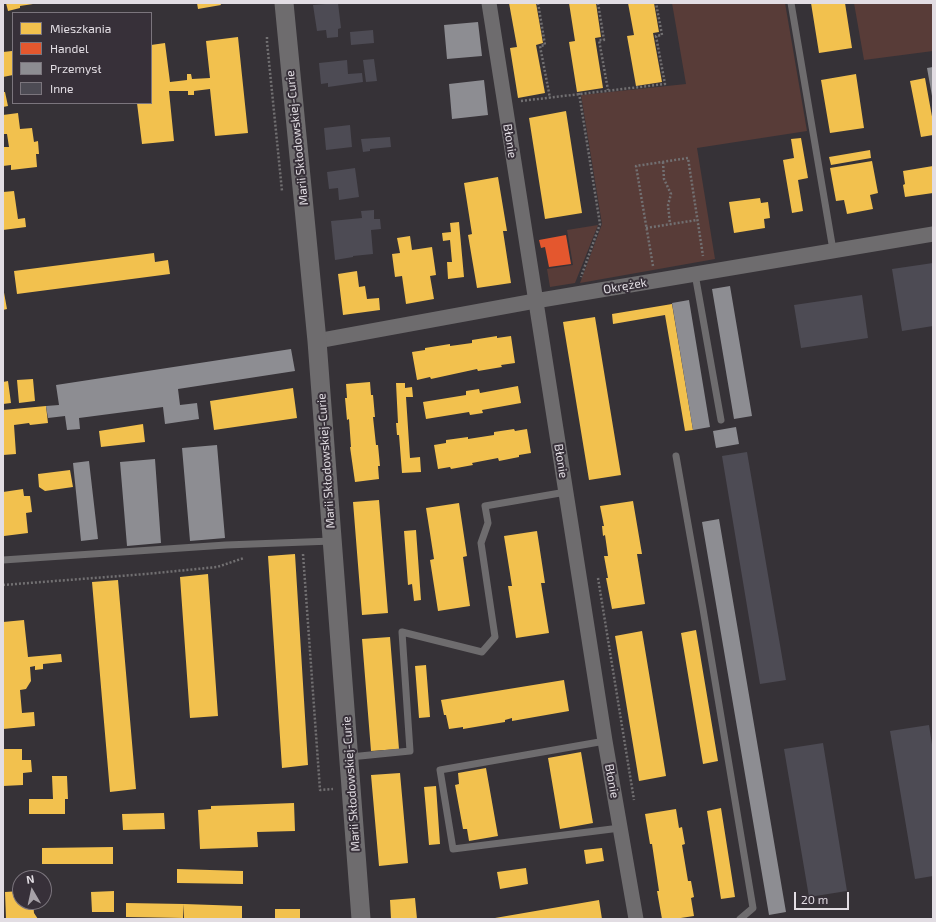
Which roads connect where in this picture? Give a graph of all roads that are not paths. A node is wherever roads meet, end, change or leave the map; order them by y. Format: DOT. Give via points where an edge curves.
graph roads {
  1 [pos="284,3"];
  2 [pos="489,3"];
  3 [pos="791,3"];
  4 [pos="933,234"];
  5 [pos="833,250"];
  6 [pos="700,269"];
  7 [pos="535,301"];
  8 [pos="317,341"];
  9 [pos="721,420"];
  10 [pos="676,456"];
  11 [pos="566,492"];
  12 [pos="332,541"];
  13 [pos="3,560"];
  14 [pos="605,741"];
  15 [pos="349,757"];
  16 [pos="620,828"];
  17 [pos="361,919"];
  18 [pos="636,919"];
  19 [pos="740,919"];
  1 -- 8 [label="street, Marii Skłodowskiej-Curie"];
  2 -- 7 [label="street, Błonie"];
  3 -- 5 [label="lane"];
  4 -- 5 [label="street, Okrężek"];
  5 -- 6 [label="street, Okrężek"];
  6 -- 7 [label="street, Okrężek"];
  6 -- 9 [label="lane"];
  7 -- 8 [label="street, Okrężek"];
  7 -- 11 [label="street, Błonie"];
  8 -- 12 [label="street, Marii Skłodowskiej-Curie"];
  10 -- 19 [label="lane" via="753,908"];
  11 -- 14 [label="street, Błonie"];
  11 -- 15 [label="lane" via="485,506 488,523 481,543 495,637 482,652 402,632 410,751"];
  12 -- 13 [label="lane" via="226,545"];
  12 -- 15 [label="street, Marii Skłodowskiej-Curie"];
  14 -- 16 [label="street, Błonie"];
  14 -- 16 [label="lane" via="440,770 453,849"];
  15 -- 17 [label="street, Marii Skłodowskiej-Curie"];
  16 -- 18 [label="street, Błonie"];
}
